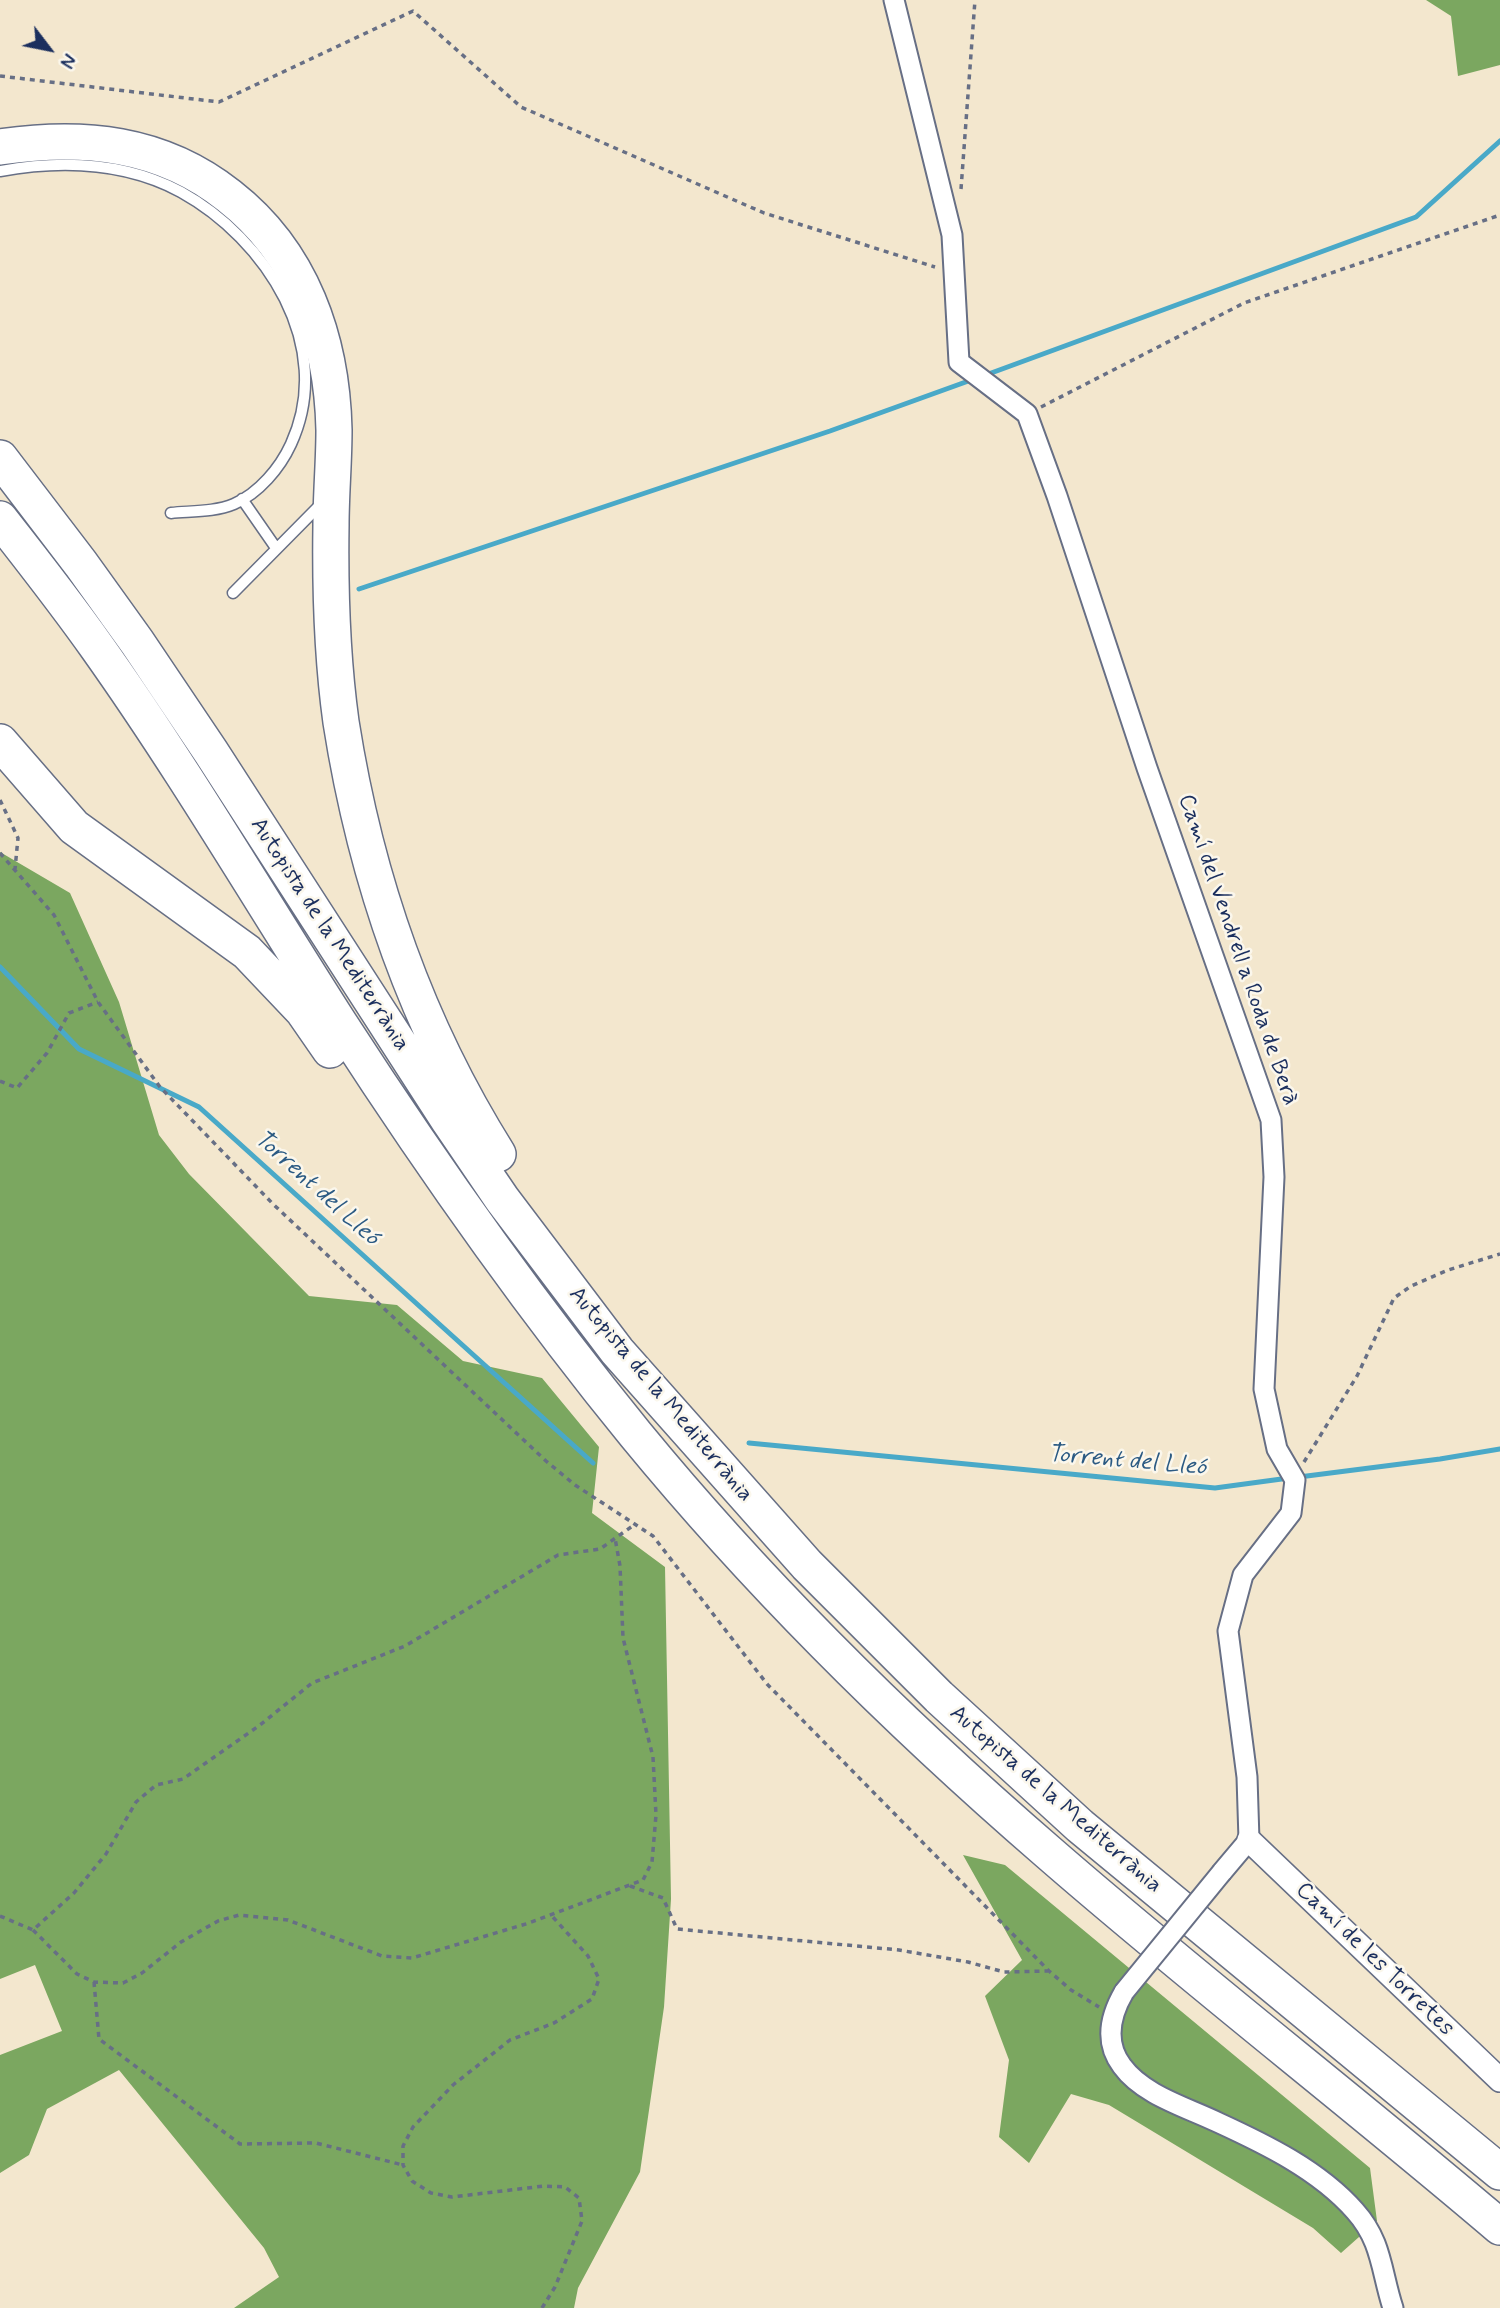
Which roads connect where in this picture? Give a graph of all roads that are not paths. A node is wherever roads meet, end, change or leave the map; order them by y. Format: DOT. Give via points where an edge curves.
graph roads {
  1 [pos="894,0"];
  2 [pos="0,147"];
  3 [pos="0,171"];
  4 [pos="0,458"];
  5 [pos="332,493"];
  6 [pos="243,499"];
  7 [pos="171,513"];
  8 [pos="0,519"];
  9 [pos="276,548"];
  10 [pos="233,593"];
  11 [pos="0,742"];
  12 [pos="679,1420"];
  13 [pos="1249,1840"];
  14 [pos="1127,1918"];
  15 [pos="1500,2080"];
  16 [pos="1500,2172"];
  17 [pos="1500,2227"];
  18 [pos="1393,2308"];
  1 -- 13 [label="street, Camí del Vendrell a Roda de Berà" via="953,235 959,362 1027,414 1271,1120 1274,1177 1264,1389 1276,1449 1295,1480 1291,1513 1243,1575 1228,1631 1247,1777"];
  2 -- 5 [label="highway" via="84,141 142,152 194,173 257,221 303,286 324,343 334,430"];
  3 -- 6 [label="lane" via="51,164 95,166 155,180 218,216 258,256 278,285 299,334 305,384 303,410 287,453 267,480"];
  4 -- 12 [label="highway, Autopista de la Mediterrània" via="137,642 502,1199 617,1351"];
  5 -- 9 [label="lane"];
  5 -- 12 [label="highway" via="334,661 348,762 371,865 411,984 481,1127"];
  6 -- 7 [label="lane" via="221,508"];
  6 -- 9 [label="lane"];
  8 -- 14 [label="highway, Autopista de la Mediterrània" via="100,651 449,1188 635,1433 766,1583 862,1680 978,1790"];
  9 -- 10 [label="lane"];
  11 -- 14 [label="highway" via="74,827 247,951 303,1011 471,1255 546,1354 687,1525 768,1614 1001,1837"];
  12 -- 16 [label="highway, Autopista de la Mediterrània" via="807,1566 999,1753 1080,1826"];
  13 -- 15 [label="street, Camí de les Torretes"];
  13 -- 18 [label="street, bridge" via="1124,1992 1112,2015 1112,2045 1120,2064 1136,2080 1291,2160 1337,2193 1377,2243"];
  14 -- 17 [label="highway, Autopista de la Mediterrània"];
}
